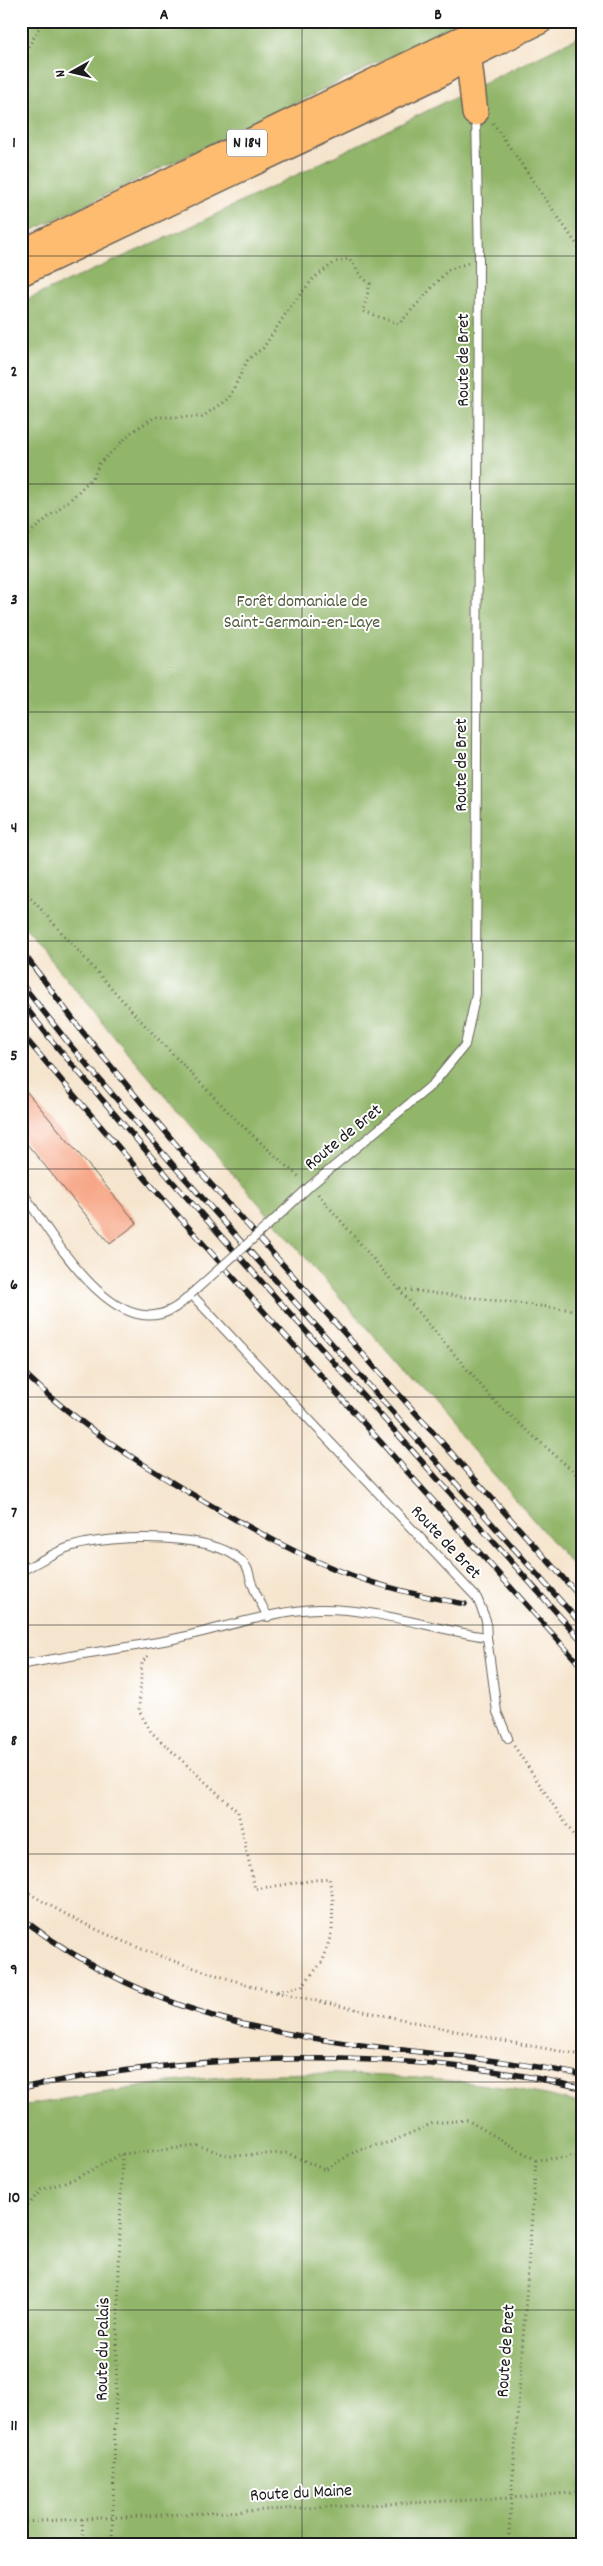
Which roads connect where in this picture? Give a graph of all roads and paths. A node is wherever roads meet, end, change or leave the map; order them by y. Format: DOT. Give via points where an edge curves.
graph roads {
  1 [pos="43,21"];
  2 [pos="502,21"];
  3 [pos="540,21"];
  4 [pos="477,46"];
  5 [pos="21,60"];
  6 [pos="438,75"];
  7 [pos="476,118"];
  8 [pos="580,246"];
  9 [pos="582,252"];
  10 [pos="21,253"];
  11 [pos="479,257"];
  12 [pos="21,273"];
  13 [pos="21,540"];
  14 [pos="21,887"];
  15 [pos="310,1186"];
  16 [pos="21,1190"];
  17 [pos="400,1289"];
  18 [pos="191,1294"];
  19 [pos="582,1312"];
  20 [pos="582,1479"];
  21 [pos="21,1571"];
  22 [pos="268,1617"];
  23 [pos="487,1637"];
  24 [pos="176,1638"];
  25 [pos="21,1665"];
  26 [pos="508,1738"];
  27 [pos="582,1848"];
  28 [pos="21,1888"];
  29 [pos="275,1992"];
  30 [pos="582,2054"];
  31 [pos="122,2154"];
  32 [pos="582,2156"];
  33 [pos="536,2160"];
  34 [pos="21,2212"];
  35 [pos="582,2492"];
  36 [pos="510,2498"];
  37 [pos="113,2517"];
  38 [pos="82,2519"];
  39 [pos="21,2522"];
  40 [pos="83,2545"];
  41 [pos="112,2545"];
  42 [pos="508,2545"];
  1 -- 5 [label="path"];
  2 -- 4 [label="main road, N 184"];
  3 -- 4 [label="main road, N 184"];
  4 -- 6 [label="main road, N 184"];
  4 -- 7 [label="main road"];
  4 -- 10 [label="main road, N 184" via="453,43"];
  6 -- 7 [label="main road" via="465,95"];
  6 -- 12 [label="main road, N 184"];
  7 -- 8 [label="path" via="492,122"];
  7 -- 11 [label="lane, Route de Bret"];
  8 -- 9 [label="path"];
  11 -- 13 [label="path" via="448,270 399,324 363,311 370,284 361,278 349,259 334,262 314,278 263,348 248,359 229,398 202,417 155,417 133,431 99,464 94,476 74,496"];
  11 -- 15 [label="lane, Route de Bret" via="476,994 466,1045 433,1084"];
  14 -- 15 [label="path" via="225,1109"];
  15 -- 17 [label="path"];
  15 -- 18 [label="lane, Route de Bret, bridge"];
  16 -- 18 [label="lane, Route de Bret" via="88,1281 114,1306 138,1315 160,1315 181,1305"];
  17 -- 19 [label="path"];
  17 -- 20 [label="path" via="495,1402"];
  18 -- 23 [label="lane, Route de Bret" via="477,1598 486,1620"];
  21 -- 22 [label="lane" via="72,1546 116,1538 201,1542 229,1553 247,1567"];
  22 -- 23 [label="lane" via="318,1609 351,1610"];
  22 -- 24 [label="lane"];
  23 -- 26 [label="lane, Route de Bret" via="497,1712"];
  24 -- 25 [label="lane"];
  24 -- 29 [label="path" via="152,1651 142,1662 138,1710 151,1732 238,1812 255,1890 329,1878 333,1899 332,1931 323,1961 302,1986"];
  26 -- 27 [label="path"];
  28 -- 29 [label="path" via="96,1930 148,1952 208,1974"];
  29 -- 30 [label="path" via="503,2042"];
  31 -- 33 [label="path" via="198,2146 230,2156 287,2153 325,2170 359,2149 391,2142 433,2123 467,2120"];
  31 -- 34 [label="path" via="76,2178 41,2190"];
  31 -- 37 [label="path, Route du Palais"];
  32 -- 33 [label="path"];
  33 -- 36 [label="path, Route de Bret"];
  35 -- 36 [label="path, Route du Maine"];
  36 -- 37 [label="path, Route du Maine"];
  36 -- 42 [label="path, Route de Bret"];
  37 -- 38 [label="path, Route du Maine"];
  37 -- 41 [label="path, Route du Palais"];
  38 -- 39 [label="path, Route du Maine"];
  38 -- 40 [label="path"];
}
